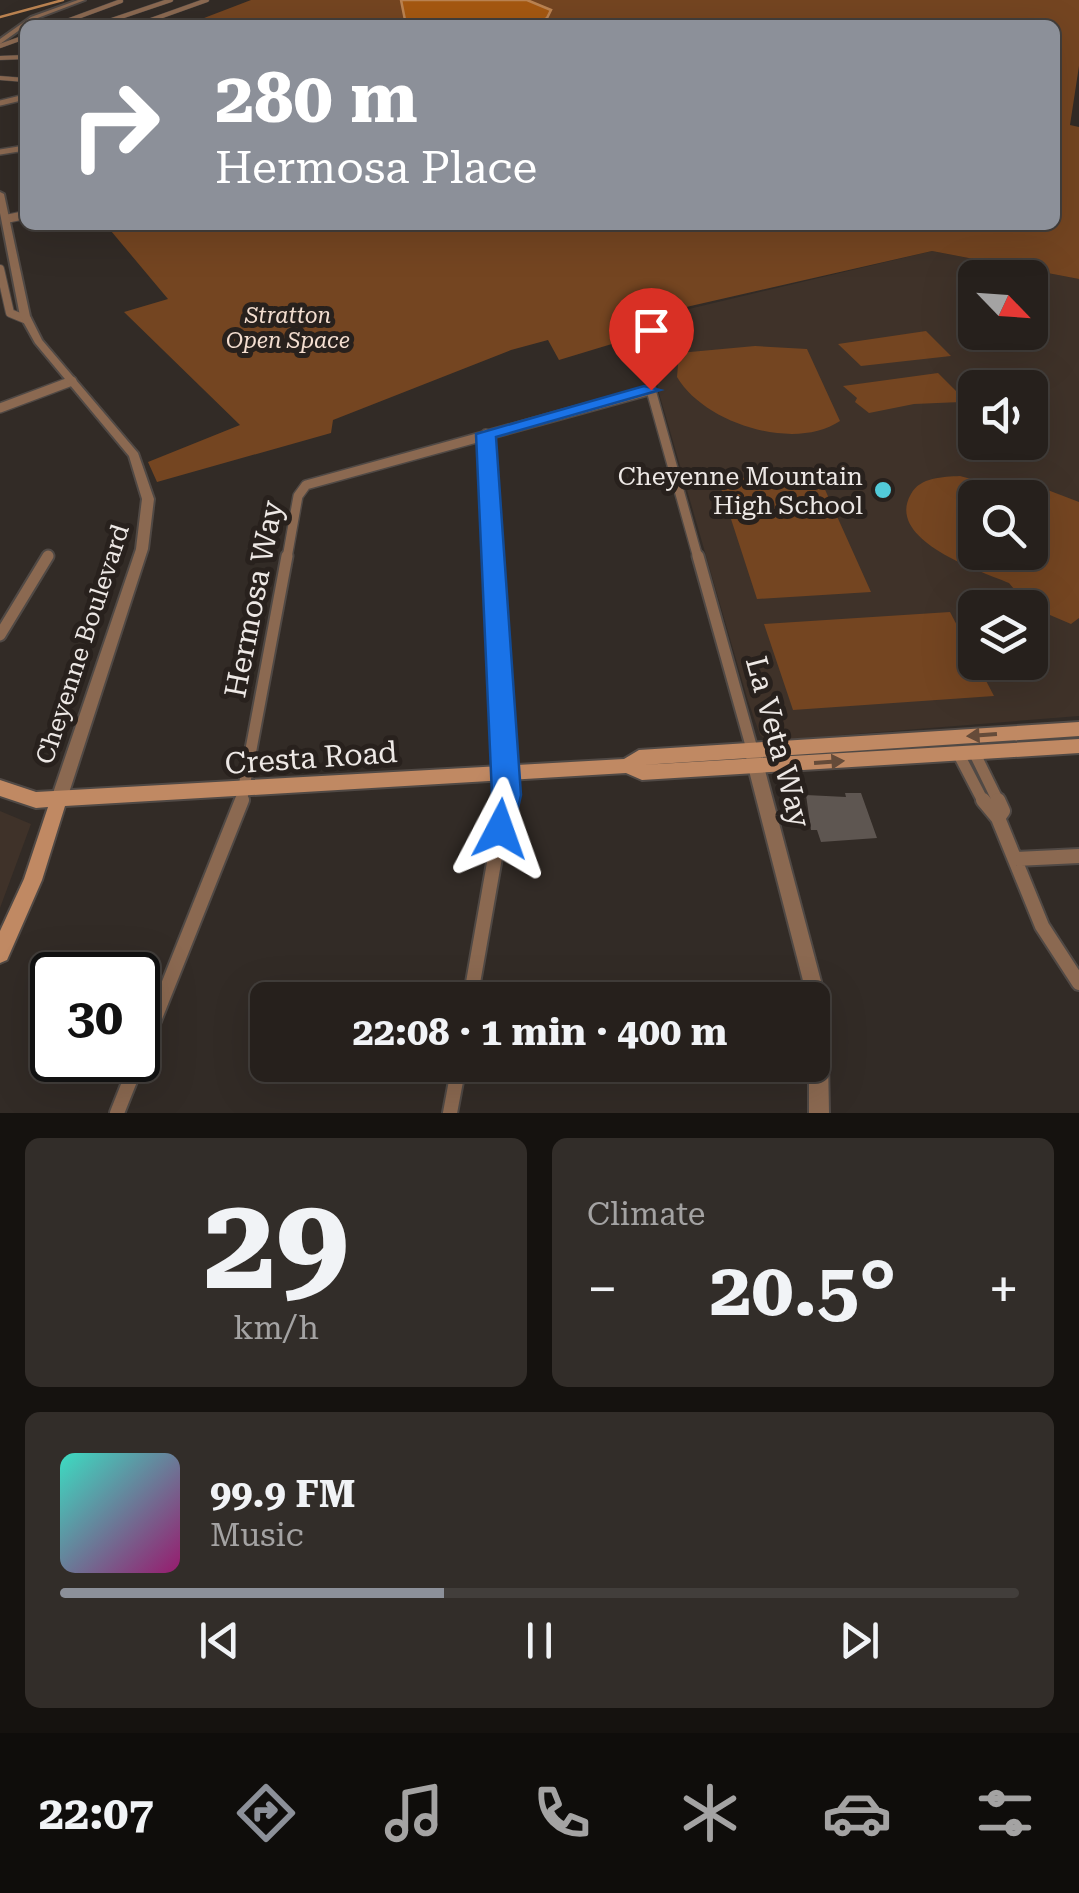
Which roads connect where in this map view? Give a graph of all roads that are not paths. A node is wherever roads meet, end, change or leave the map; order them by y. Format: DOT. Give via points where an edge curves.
graph roads {
  1 [pos="83,0"];
  2 [pos="171,0"];
  3 [pos="208,0"];
  4 [pos="121,1"];
  5 [pos="148,7"];
  6 [pos="176,12"];
  7 [pos="30,20"];
  8 [pos="70,20"];
  9 [pos="111,20"];
  10 [pos="159,20"];
  11 [pos="20,27"];
  12 [pos="15,31"];
  13 [pos="0,32"];
  14 [pos="0,44"];
  15 [pos="0,194"];
  16 [pos="20,216"];
  17 [pos="6,219"];
  18 [pos="0,269"];
  19 [pos="27,320"];
  20 [pos="9,324"];
  21 [pos="72,381"];
  22 [pos="0,408"];
  23 [pos="486,434"];
  24 [pos="48,556"];
  25 [pos="0,635"];
  26 [pos="1079,729"];
  27 [pos="1079,746"];
  28 [pos="966,753"];
  29 [pos="754,758"];
  30 [pos="503,773"];
  31 [pos="0,788"];
  32 [pos="243,791"];
  33 [pos="59,799"];
  34 [pos="1079,856"];
  35 [pos="1014,860"];
  36 [pos="0,953"];
  37 [pos="473,982"];
  38 [pos="1079,983"];
  39 [pos="456,1082"];
  40 [pos="118,1113"];
  41 [pos="450,1113"];
  42 [pos="819,1113"];
  1 -- 7 [label="street"];
  2 -- 5 [label="street"];
  3 -- 6 [label="street"];
  4 -- 8 [label="street"];
  5 -- 6 [label="street"];
  5 -- 9 [label="street"];
  6 -- 10 [label="street"];
  11 -- 12 [label="street"];
  12 -- 13 [label="street"];
  12 -- 14 [label="street"];
  15 -- 17 [label="street, Cheyenne Boulevard"];
  16 -- 17 [label="street"];
  17 -- 19 [label="street, Cheyenne Boulevard"];
  18 -- 19 [label="street, Cheyenne Boulevard" via="10,313"];
  19 -- 20 [label="street"];
  19 -- 21 [label="street, Cheyenne Boulevard"];
  21 -- 22 [label="street"];
  21 -- 33 [label="street, Cheyenne Boulevard" via="134,454 148,514"];
  23 -- 29 [label="street, La Veta Way" via="651,390"];
  23 -- 30 [label="street"];
  23 -- 32 [label="street, Hermosa Way" via="301,488"];
  24 -- 25 [label="street"];
  26 -- 29 [label="main road, Cresta Road, one-way"];
  27 -- 28 [label="main road, Cresta Road"];
  29 -- 28 [label="main road, Cresta Road, one-way"];
  28 -- 35 [label="street"];
  29 -- 30 [label="main road, Cresta Road" via="642,773 628,766"];
  29 -- 42 [label="street, La Veta Way" via="818,1004"];
  30 -- 32 [label="main road, Cresta Road"];
  30 -- 37 [label="street" via="506,795"];
  31 -- 33 [label="main road, Cresta Road" via="36,800"];
  32 -- 33 [label="main road, Cresta Road"];
  32 -- 40 [label="street, Hermosa Way"];
  33 -- 36 [label="main road, Cheyenne Boulevard"];
  34 -- 35 [label="street"];
  35 -- 38 [label="street"];
  39 -- 41 [label="street"];
}
